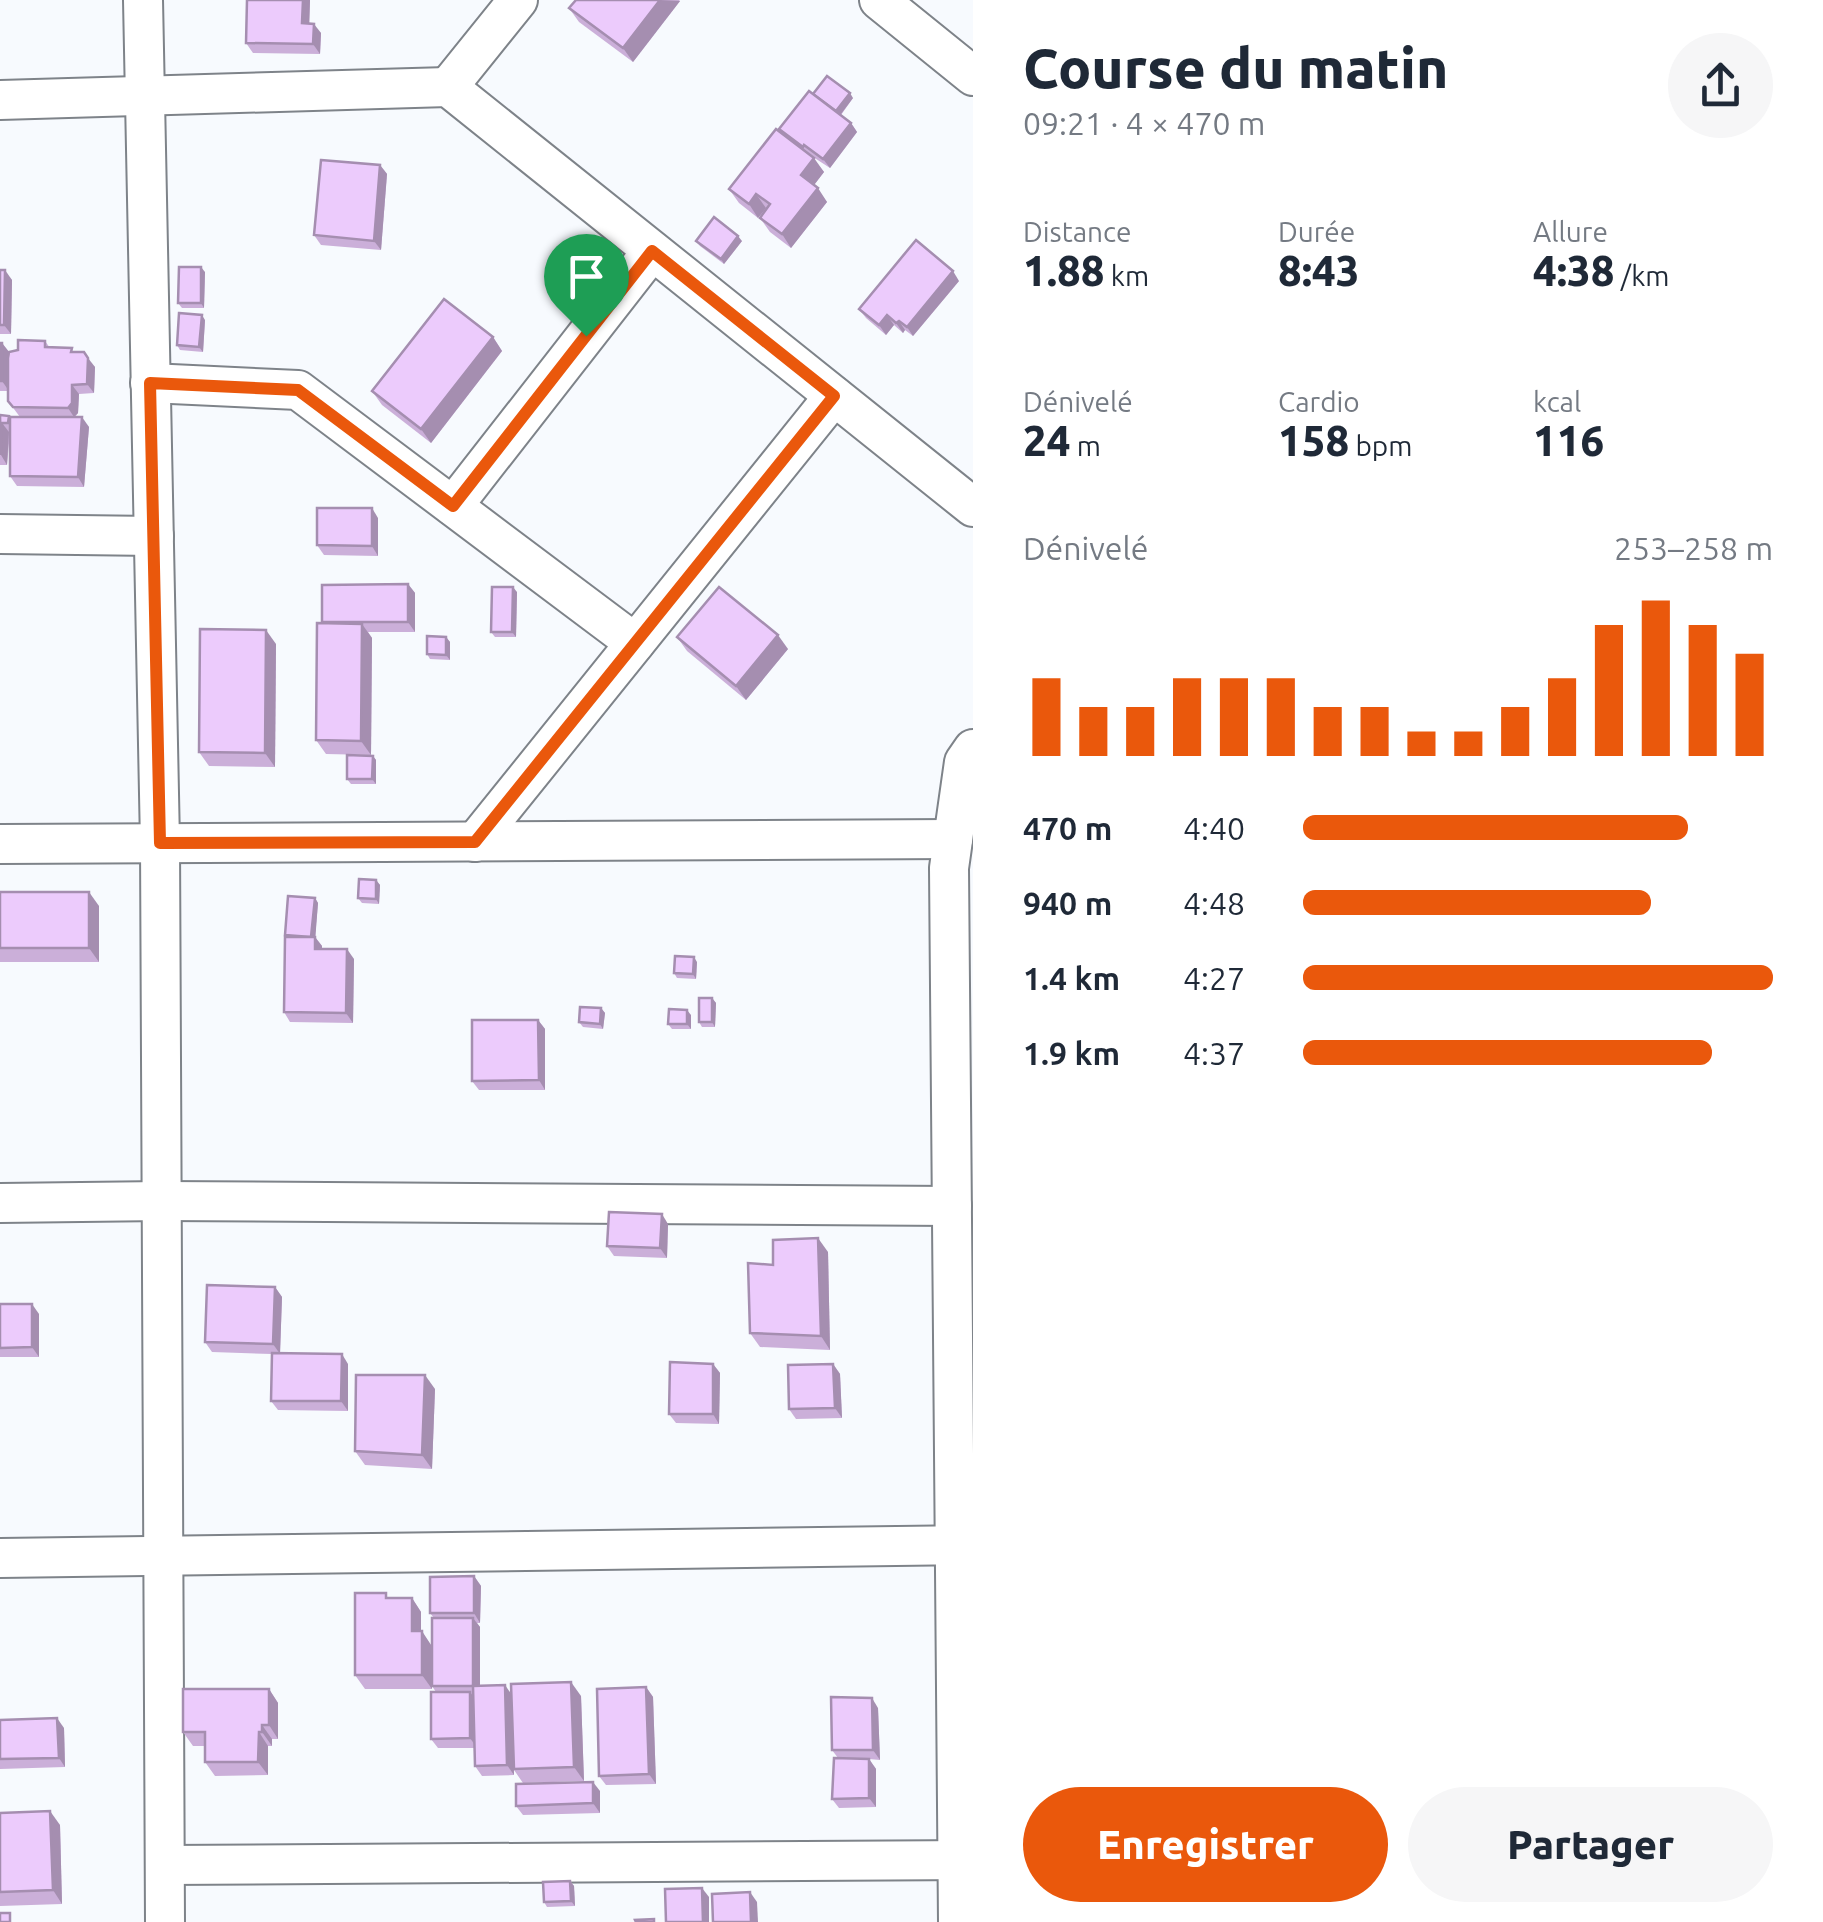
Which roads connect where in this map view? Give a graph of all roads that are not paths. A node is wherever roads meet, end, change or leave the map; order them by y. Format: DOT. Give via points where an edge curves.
graph roads {
  1 [pos="143,0"];
  2 [pos="518,0"];
  3 [pos="878,0"];
  4 [pos="973,76"];
  5 [pos="448,87"];
  6 [pos="145,96"];
  7 [pos="0,100"];
  8 [pos="652,251"];
  9 [pos="150,383"];
  10 [pos="834,396"];
  11 [pos="453,506"];
  12 [pos="973,508"];
  13 [pos="0,534"];
  14 [pos="154,536"];
  15 [pos="634,643"];
  16 [pos="973,750"];
  17 [pos="475,842"];
  18 [pos="160,843"];
  19 [pos="0,844"];
  20 [pos="958,865"];
  21 [pos="162,1200"];
  22 [pos="0,1203"];
  23 [pos="952,1206"];
  24 [pos="964,1545"];
  25 [pos="164,1555"];
  26 [pos="0,1558"];
  27 [pos="965,1860"];
  28 [pos="165,1865"];
  29 [pos="165,1922"];
  30 [pos="958,1922"];
  1 -- 6 [label="street"];
  2 -- 5 [label="street"];
  3 -- 4 [label="street"];
  5 -- 6 [label="street"];
  5 -- 8 [label="street"];
  6 -- 7 [label="street"];
  6 -- 9 [label="street"];
  8 -- 10 [label="street"];
  8 -- 11 [label="street"];
  9 -- 11 [label="street" via="298,390"];
  9 -- 14 [label="street"];
  10 -- 12 [label="street"];
  10 -- 15 [label="street"];
  11 -- 15 [label="street"];
  13 -- 14 [label="street"];
  14 -- 18 [label="street"];
  15 -- 17 [label="street"];
  16 -- 20 [label="street" via="964,762"];
  17 -- 18 [label="street"];
  17 -- 20 [label="street"];
  18 -- 19 [label="street"];
  18 -- 21 [label="street"];
  20 -- 23 [label="street"];
  21 -- 22 [label="street"];
  21 -- 23 [label="street"];
  21 -- 25 [label="street"];
  23 -- 24 [label="street"];
  24 -- 25 [label="street"];
  24 -- 27 [label="street"];
  25 -- 26 [label="street"];
  25 -- 28 [label="street"];
  27 -- 28 [label="street"];
  27 -- 30 [label="street"];
  28 -- 29 [label="street"];
}
